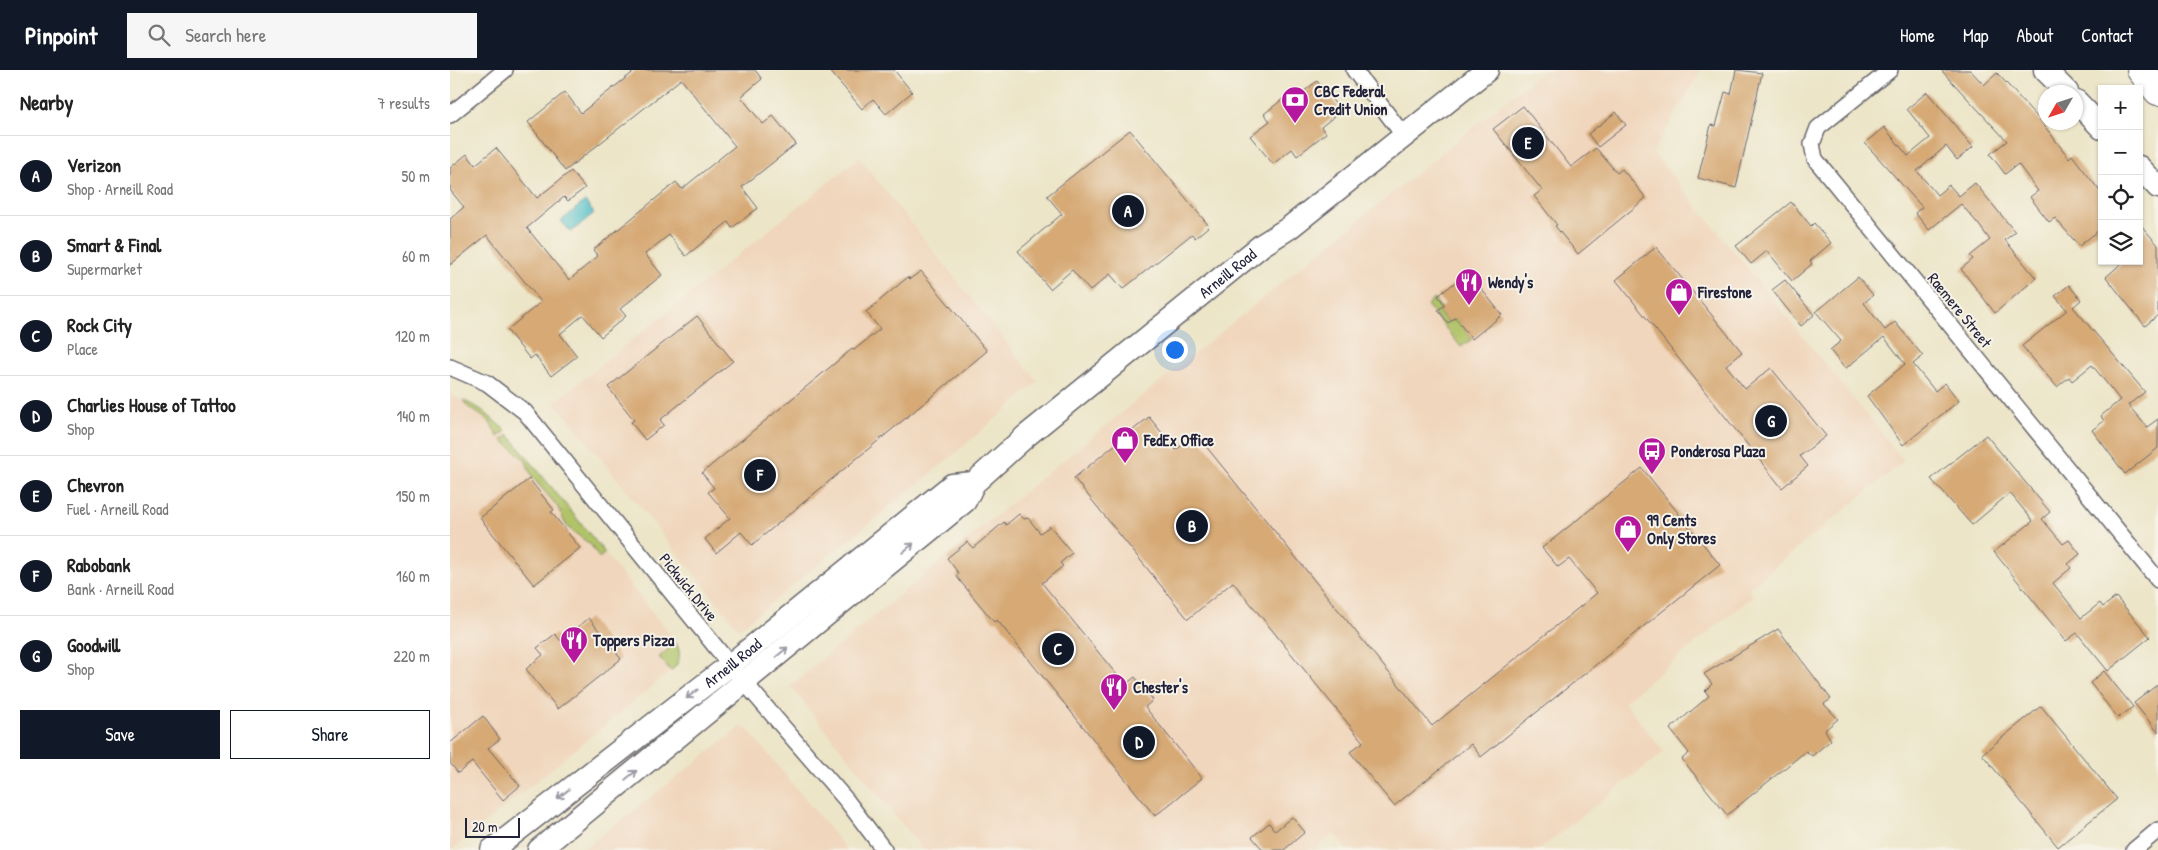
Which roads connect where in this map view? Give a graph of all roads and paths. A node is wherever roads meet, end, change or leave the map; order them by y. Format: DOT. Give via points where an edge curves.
graph roads {
  1 [pos="505,70"];
  2 [pos="1354,70"];
  3 [pos="1487,70"];
  4 [pos="1890,70"];
  5 [pos="2045,70"];
  6 [pos="2142,70"];
  7 [pos="2060,85"];
  8 [pos="2158,92"];
  9 [pos="2083,108"];
  10 [pos="450,115"];
  11 [pos="2098,124"];
  12 [pos="1404,136"];
  13 [pos="2143,172"];
  14 [pos="2158,187"];
  15 [pos="450,367"];
  16 [pos="974,483"];
  17 [pos="2158,580"];
  18 [pos="730,664"];
  19 [pos="745,683"];
  20 [pos="2158,830"];
  21 [pos="492,850"];
  22 [pos="539,850"];
  23 [pos="884,850"];
  24 [pos="2134,850"];
  1 -- 10 [label="street"];
  2 -- 12 [label="street"];
  3 -- 12 [label="main road, Arneill Road"];
  4 -- 17 [label="street, Raemere Street" via="1818,128 1812,144 1815,159"];
  5 -- 7 [label="main road"];
  6 -- 8 [label="highway"];
  9 -- 11 [label="main road"];
  12 -- 16 [label="main road, Arneill Road" via="1152,334 1026,436"];
  13 -- 14 [label="main road"];
  15 -- 18 [label="street, Pickwick Drive" via="487,382 525,412"];
  16 -- 18 [label="main road, Arneill Road" via="952,485"];
  19 -- 16 [label="main road, Arneill Road, one-way" via="966,501"];
  18 -- 19 [label="street, Pickwick Drive"];
  18 -- 21 [label="main road, Arneill Road, one-way"];
  22 -- 19 [label="main road, Arneill Road, one-way"];
  19 -- 23 [label="street, Pickwick Drive" via="847,801"];
  20 -- 24 [label="street"];
}
